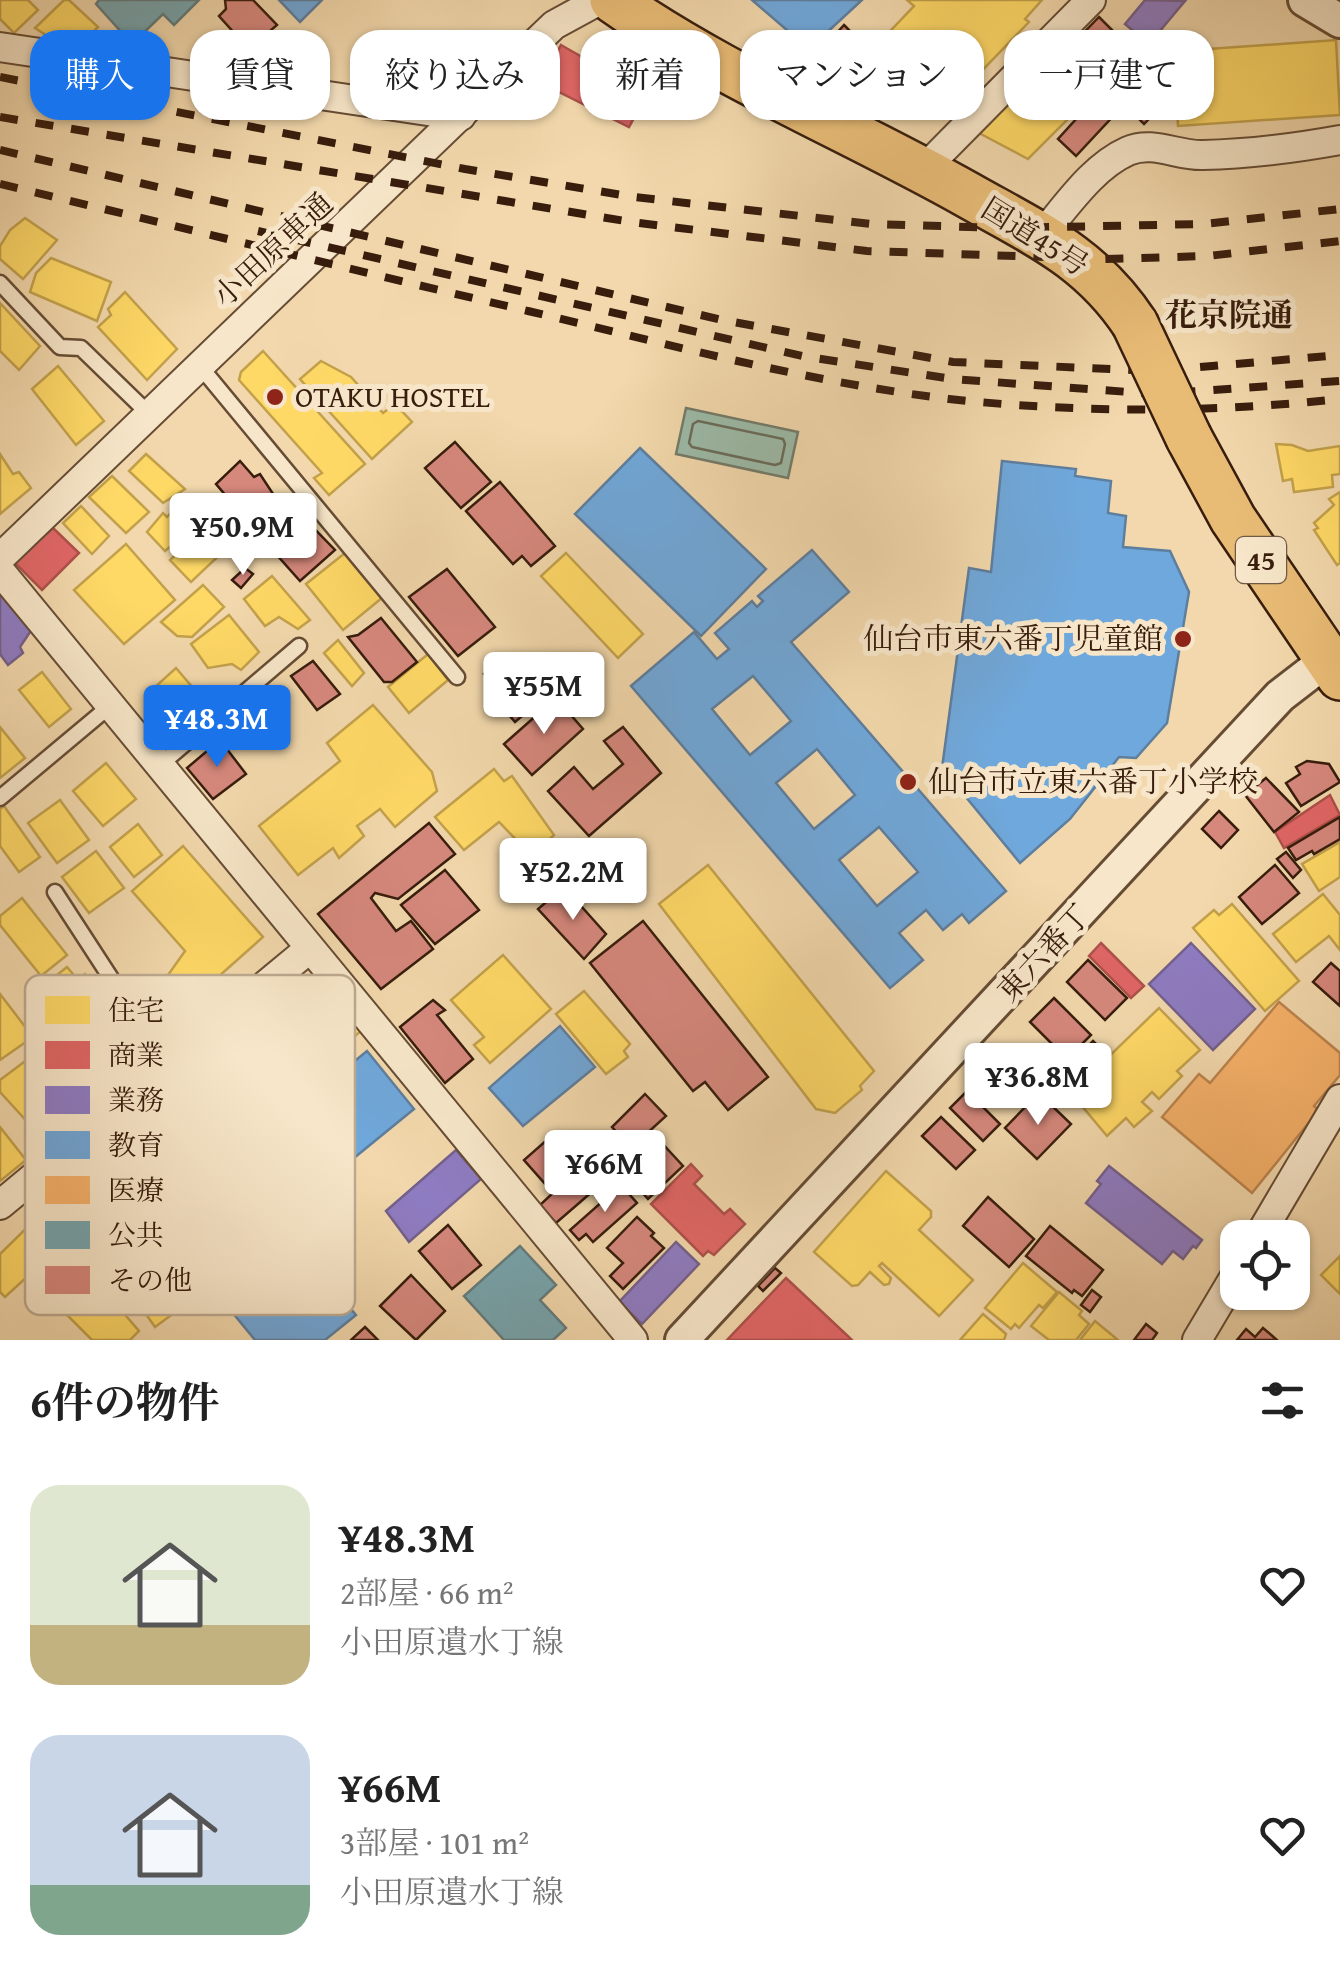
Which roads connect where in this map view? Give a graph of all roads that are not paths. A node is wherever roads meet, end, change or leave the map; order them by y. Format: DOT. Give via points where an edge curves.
graph roads {
  1 [pos="600,0"];
  2 [pos="613,0"];
  3 [pos="1092,0"];
  4 [pos="1305,0"];
  5 [pos="1340,20"];
  6 [pos="549,30"];
  7 [pos="0,47"];
  8 [pos="350,99"];
  9 [pos="457,120"];
  10 [pos="1340,140"];
  11 [pos="923,170"];
  12 [pos="1040,236"];
  13 [pos="0,282"];
  14 [pos="199,365"];
  15 [pos="149,414"];
  16 [pos="0,558"];
  17 [pos="0,572"];
  18 [pos="299,646"];
  19 [pos="1334,668"];
  20 [pos="457,677"];
  21 [pos="111,705"];
  22 [pos="160,765"];
  23 [pos="0,798"];
  24 [pos="55,892"];
  25 [pos="308,948"];
  26 [pos="109,975"];
  27 [pos="276,975"];
  28 [pos="330,975"];
  29 [pos="355,1005"];
  30 [pos="1340,1099"];
  31 [pos="25,1184"];
  32 [pos="0,1205"];
  33 [pos="1269,1220"];
  34 [pos="1220,1301"];
  35 [pos="634,1340"];
  36 [pos="682,1340"];
  37 [pos="1196,1340"];
  1 -- 6 [label="street, 小田原車通"];
  2 -- 11 [label="highway, 国道45号 / 45" via="656,30"];
  3 -- 11 [label="street"];
  4 -- 5 [label="street"];
  7 -- 8 [label="street"];
  9 -- 14 [label="street, 小田原車通"];
  10 -- 12 [label="street" via="1196,156 1139,146 1098,171"];
  11 -- 12 [label="highway, 国道45号 / 45"];
  12 -- 19 [label="highway, 国道45号 / 45, bridge" via="1087,266 1117,296 1233,520"];
  13 -- 15 [label="lane" via="60,347 81,348"];
  14 -- 15 [label="street, 小田原車通"];
  14 -- 20 [label="lane"];
  15 -- 16 [label="street, 小田原車通"];
  17 -- 21 [label="street"];
  18 -- 22 [label="lane"];
  19 -- 36 [label="street, 東六番丁" via="1280,696"];
  21 -- 22 [label="street"];
  21 -- 23 [label="lane"];
  22 -- 25 [label="street"];
  24 -- 26 [label="lane"];
  25 -- 27 [label="street"];
  25 -- 28 [label="street"];
  29 -- 35 [label="street"];
  30 -- 33 [label="street"];
  31 -- 32 [label="street"];
  34 -- 37 [label="street"];
}
